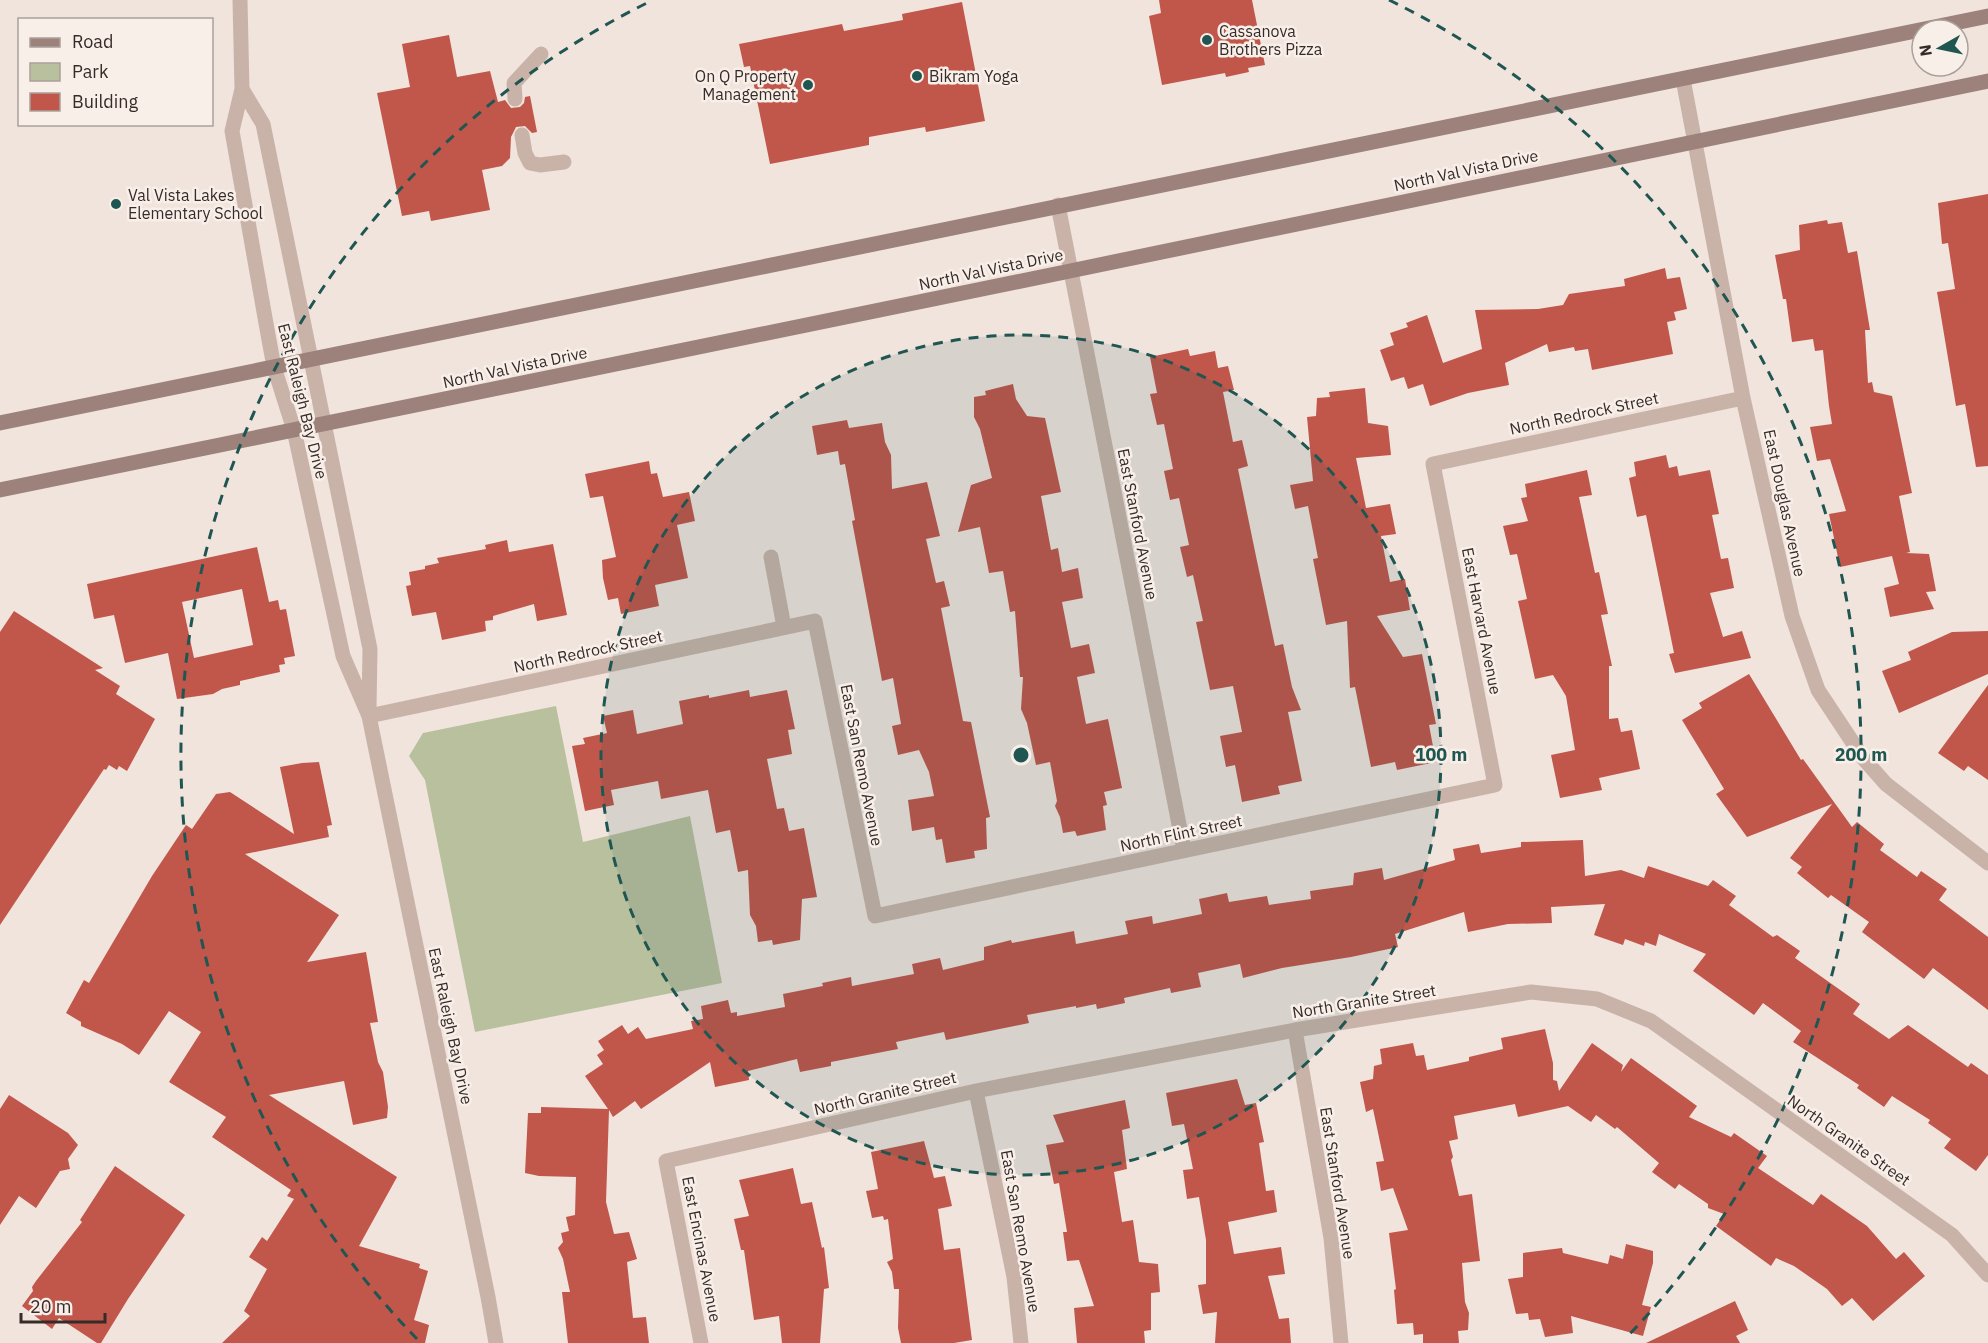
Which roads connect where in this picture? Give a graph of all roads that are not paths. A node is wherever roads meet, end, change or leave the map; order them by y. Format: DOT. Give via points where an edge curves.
graph roads {
  1 [pos="240,0"];
  2 [pos="1988,16"];
  3 [pos="541,54"];
  4 [pos="1683,79"];
  5 [pos="1988,81"];
  6 [pos="242,89"];
  7 [pos="515,99"];
  8 [pos="522,135"];
  9 [pos="1695,141"];
  10 [pos="564,162"];
  11 [pos="1058,205"];
  12 [pos="1070,271"];
  13 [pos="310,359"];
  14 [pos="274,367"];
  15 [pos="1743,398"];
  16 [pos="0,423"];
  17 [pos="324,424"];
  18 [pos="294,430"];
  19 [pos="1433,464"];
  20 [pos="0,490"];
  21 [pos="771,557"];
  22 [pos="815,621"];
  23 [pos="784,627"];
  24 [pos="369,716"];
  25 [pos="1495,785"];
  26 [pos="1184,850"];
  27 [pos="1988,862"];
  28 [pos="874,916"];
  29 [pos="1294,1030"];
  30 [pos="976,1091"];
  31 [pos="666,1161"];
  32 [pos="1988,1275"];
  33 [pos="496,1343"];
  34 [pos="701,1343"];
  35 [pos="1022,1343"];
  36 [pos="1341,1343"];
  1 -- 6 [label="street, East Raleigh Bay Drive"];
  2 -- 4 [label="main road"];
  3 -- 7 [label="street" via="514,83"];
  4 -- 9 [label="street, East Douglas Avenue"];
  4 -- 11 [label="main road"];
  5 -- 9 [label="main road, North Val Vista Drive"];
  6 -- 13 [label="street, East Raleigh Bay Drive" via="263,124"];
  6 -- 14 [label="street, East Raleigh Bay Drive" via="232,131"];
  8 -- 10 [label="street" via="530,164"];
  9 -- 12 [label="main road, North Val Vista Drive"];
  9 -- 15 [label="street, East Douglas Avenue"];
  11 -- 12 [label="street, East Stanford Avenue"];
  11 -- 13 [label="main road"];
  12 -- 17 [label="main road, North Val Vista Drive"];
  12 -- 26 [label="street, East Stanford Avenue"];
  13 -- 14 [label="main road"];
  13 -- 17 [label="street, East Raleigh Bay Drive"];
  14 -- 16 [label="main road"];
  14 -- 18 [label="street, East Raleigh Bay Drive"];
  15 -- 19 [label="street, North Redrock Street"];
  15 -- 27 [label="street, East Douglas Avenue" via="1791,616 1818,690 1863,758 1886,784"];
  17 -- 18 [label="main road, North Val Vista Drive"];
  17 -- 24 [label="street, East Raleigh Bay Drive" via="370,649"];
  18 -- 20 [label="main road, North Val Vista Drive"];
  18 -- 24 [label="street, East Raleigh Bay Drive" via="343,656"];
  19 -- 25 [label="street, East Harvard Avenue"];
  21 -- 23 [label="street"];
  22 -- 23 [label="street, North Redrock Street"];
  22 -- 28 [label="street, East San Remo Avenue"];
  23 -- 24 [label="street, North Redrock Street"];
  24 -- 33 [label="street, East Raleigh Bay Drive"];
  25 -- 26 [label="street, North Flint Street"];
  26 -- 28 [label="street, North Flint Street"];
  29 -- 30 [label="street, North Granite Street"];
  29 -- 32 [label="street, North Granite Street" via="1531,992 1596,999 1651,1021 1952,1234"];
  29 -- 36 [label="street, East Stanford Avenue" via="1331,1238"];
  30 -- 31 [label="street, North Granite Street"];
  30 -- 35 [label="street, East San Remo Avenue" via="1014,1277"];
  31 -- 34 [label="street, East Encinas Avenue"];
}
